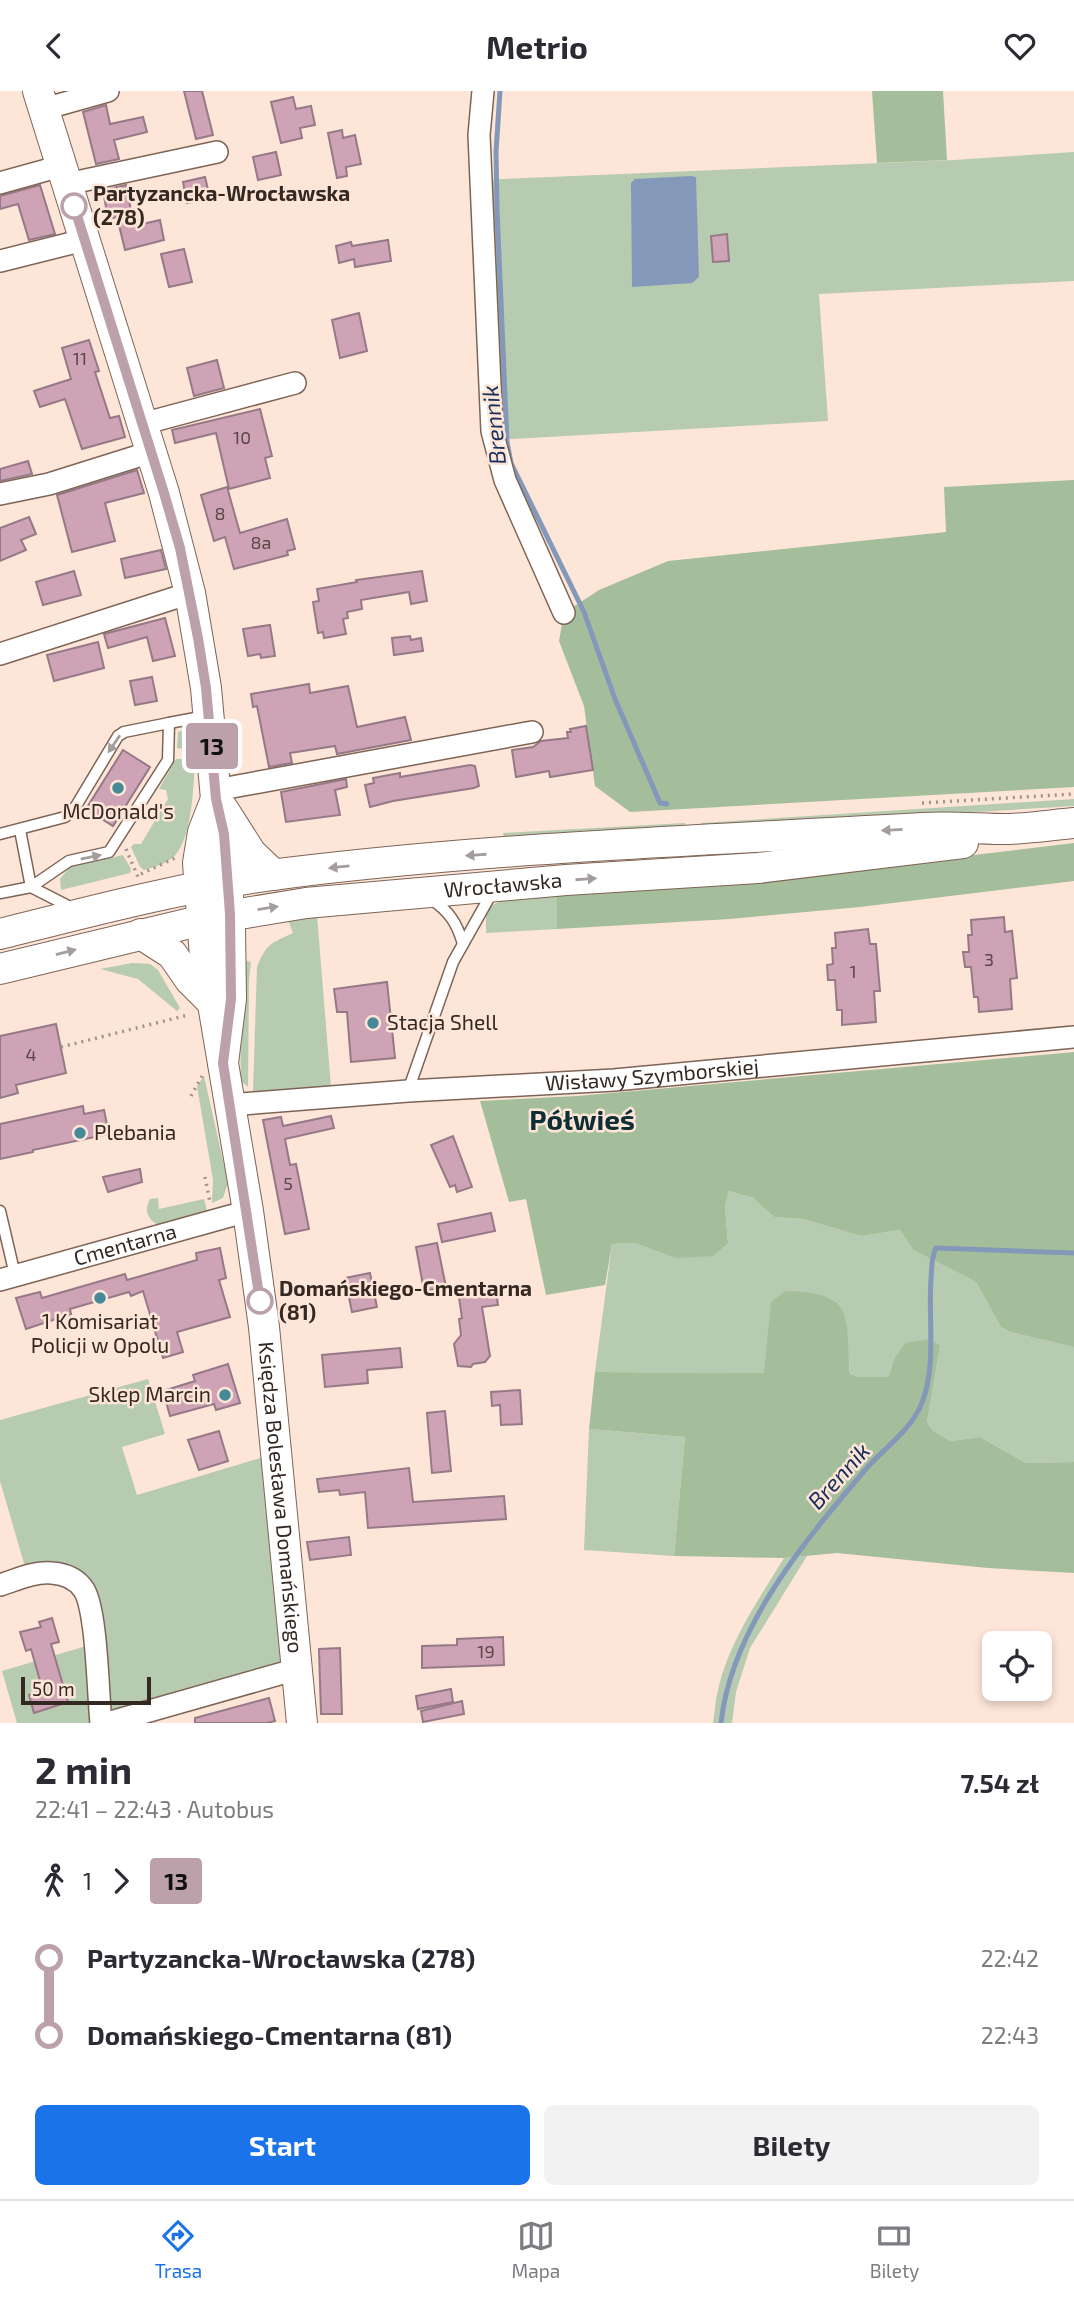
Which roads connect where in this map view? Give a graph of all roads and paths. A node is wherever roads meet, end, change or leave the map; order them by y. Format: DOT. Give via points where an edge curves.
graph roads {
  1 [pos="108,91"];
  2 [pos="482,91"];
  3 [pos="41,100"];
  4 [pos="217,152"];
  5 [pos="64,175"];
  6 [pos="0,183"];
  7 [pos="84,240"];
  8 [pos="0,261"];
  9 [pos="295,383"];
  10 [pos="142,424"];
  11 [pos="151,452"];
  12 [pos="0,494"];
  13 [pos="190,593"];
  14 [pos="564,613"];
  15 [pos="0,654"];
  16 [pos="209,716"];
  17 [pos="169,723"];
  18 [pos="532,732"];
  19 [pos="216,795"];
  20 [pos="1074,823"];
  21 [pos="1009,829"];
  22 [pos="20,830"];
  23 [pos="0,834"];
  24 [pos="120,837"];
  25 [pos="178,855"];
  26 [pos="274,875"];
  27 [pos="214,884"];
  28 [pos="31,887"];
  29 [pos="495,887"];
  30 [pos="420,892"];
  31 [pos="0,894"];
  32 [pos="83,913"];
  33 [pos="216,917"];
  34 [pos="0,934"];
  35 [pos="141,934"];
  36 [pos="463,944"];
  37 [pos="0,969"];
  38 [pos="199,1008"];
  39 [pos="1074,1037"];
  40 [pos="61,1047"];
  41 [pos="215,1066"];
  42 [pos="408,1091"];
  43 [pos="191,1096"];
  44 [pos="229,1105"];
  45 [pos="205,1177"];
  46 [pos="211,1207"];
  47 [pos="0,1211"];
  48 [pos="248,1211"];
  49 [pos="8,1277"];
  50 [pos="0,1585"];
  51 [pos="297,1669"];
  52 [pos="101,1723"];
  53 [pos="107,1723"];
  54 [pos="303,1723"];
  1 -- 3 [label="street"];
  2 -- 14 [label="street" via="479,135 492,431 505,480"];
  3 -- 5 [label="main road"];
  4 -- 5 [label="street"];
  5 -- 6 [label="street"];
  5 -- 7 [label="main road"];
  7 -- 8 [label="street"];
  7 -- 10 [label="main road"];
  9 -- 10 [label="street"];
  10 -- 11 [label="main road"];
  11 -- 12 [label="street"];
  11 -- 13 [label="main road"];
  13 -- 15 [label="street"];
  13 -- 16 [label="main road"];
  16 -- 17 [label="lane"];
  16 -- 19 [label="main road"];
  17 -- 22 [label="lane, one-way" via="121,734 71,813"];
  17 -- 24 [label="lane" via="168,760"];
  18 -- 19 [label="street"];
  19 -- 26 [label="main road" via="251,853"];
  19 -- 27 [label="main road" via="224,834"];
  20 -- 21 [label="main road, Wrocławska"];
  21 -- 26 [label="main road, Wrocławska, one-way" via="950,826 544,850"];
  29 -- 21 [label="main road, Wrocławska, one-way" via="758,868 988,839"];
  22 -- 23 [label="lane"];
  22 -- 28 [label="lane"];
  24 -- 25 [label="path" via="137,875"];
  28 -- 24 [label="lane, one-way" via="69,861 106,853"];
  26 -- 27 [label="main road, Wrocławska"];
  27 -- 32 [label="main road, Wrocławska"];
  27 -- 33 [label="main road"];
  28 -- 31 [label="lane"];
  28 -- 32 [label="lane"];
  29 -- 30 [label="main road, Wrocławska"];
  29 -- 36 [label="lane"];
  33 -- 30 [label="main road, Wrocławska, one-way"];
  30 -- 36 [label="lane" via="448,911"];
  32 -- 34 [label="main road, Wrocławska"];
  33 -- 35 [label="main road, Wrocławska"];
  33 -- 38 [label="main road, Księdza Bolesława Domańskiego"];
  33 -- 41 [label="main road, Księdza Bolesława Domańskiego" via="231,999"];
  37 -- 35 [label="main road, Wrocławska, one-way"];
  35 -- 38 [label="main road" via="172,954 190,980"];
  36 -- 42 [label="lane"];
  38 -- 40 [label="path"];
  38 -- 41 [label="main road, Księdza Bolesława Domańskiego"];
  39 -- 42 [label="street, Wisławy Szymborskiej" via="614,1080"];
  41 -- 43 [label="path"];
  41 -- 44 [label="main road, Księdza Bolesława Domańskiego"];
  42 -- 44 [label="street, Wisławy Szymborskiej"];
  44 -- 48 [label="main road, Księdza Bolesława Domańskiego"];
  45 -- 46 [label="path"];
  47 -- 49 [label="lane"];
  48 -- 49 [label="street, Cmentarna"];
  48 -- 51 [label="main road, Księdza Bolesława Domańskiego" via="264,1327"];
  50 -- 52 [label="street" via="51,1573 71,1578 84,1591 92,1618"];
  51 -- 53 [label="street"];
  51 -- 54 [label="main road, Księdza Bolesława Domańskiego"];
}
